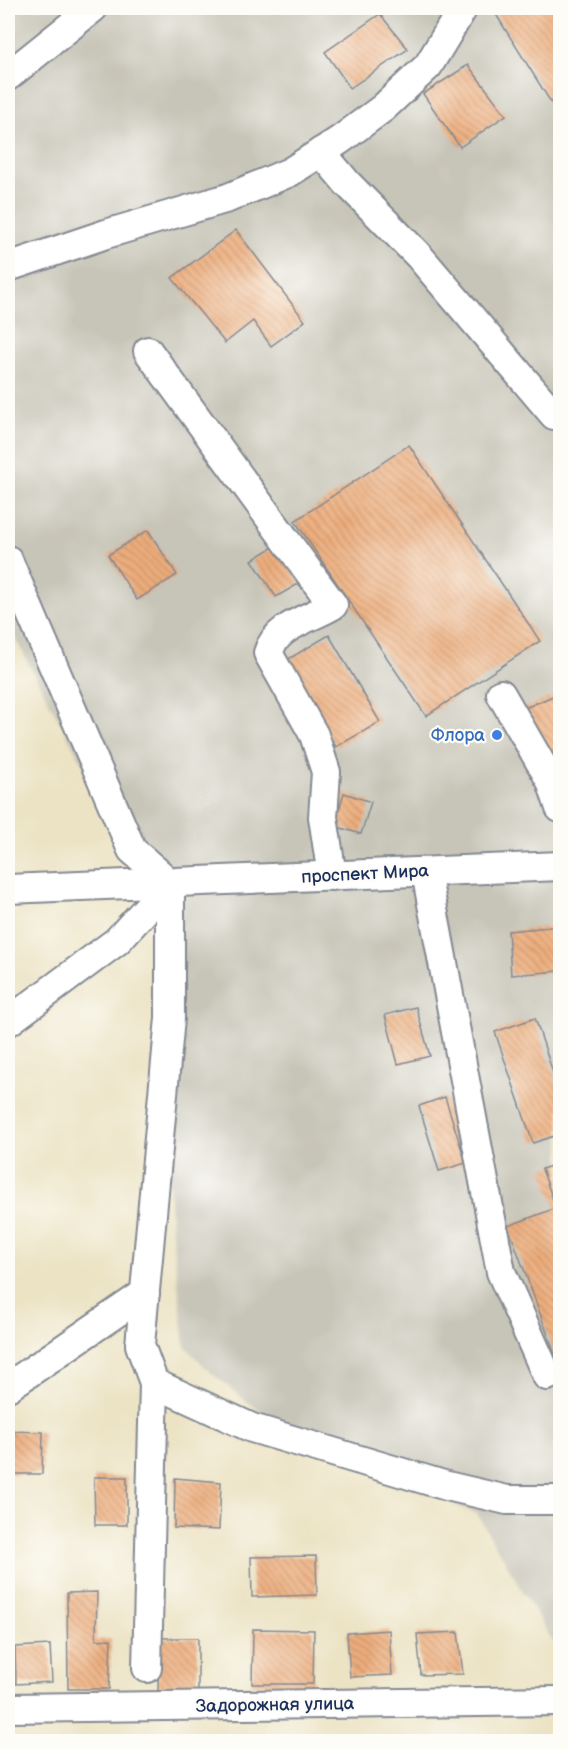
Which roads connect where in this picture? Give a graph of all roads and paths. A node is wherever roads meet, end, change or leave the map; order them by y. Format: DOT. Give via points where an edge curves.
graph roads {
  1 [pos="93,8"];
  2 [pos="463,8"];
  3 [pos="8,76"];
  4 [pos="321,152"];
  5 [pos="8,267"];
  6 [pos="148,351"];
  7 [pos="555,415"];
  8 [pos="8,560"];
  9 [pos="501,694"];
  10 [pos="561,808"];
  11 [pos="561,866"];
  12 [pos="426,872"];
  13 [pos="332,876"];
  14 [pos="170,883"];
  15 [pos="8,889"];
  16 [pos="8,1022"];
  17 [pos="145,1293"];
  18 [pos="547,1376"];
  19 [pos="153,1383"];
  20 [pos="8,1387"];
  21 [pos="561,1500"];
  22 [pos="147,1668"];
  23 [pos="551,1702"];
  24 [pos="8,1708"];
  1 -- 3 [label="street"];
  2 -- 4 [label="street" via="428,66 383,108"];
  4 -- 5 [label="street" via="290,172 228,198"];
  4 -- 7 [label="street" via="419,256"];
  6 -- 13 [label="street" via="333,605 286,628 272,641 268,653 314,735 326,772 323,817"];
  8 -- 14 [label="street" via="132,850"];
  9 -- 10 [label="street" via="551,781"];
  11 -- 12 [label="street, проспект Мира"];
  12 -- 13 [label="street, проспект Мира"];
  12 -- 18 [label="street" via="501,1272"];
  13 -- 14 [label="street, проспект Мира"];
  14 -- 15 [label="street, проспект Мира"];
  14 -- 16 [label="street" via="117,941"];
  14 -- 17 [label="street" via="170,1018"];
  17 -- 19 [label="street" via="141,1345"];
  17 -- 20 [label="street"];
  19 -- 21 [label="street" via="252,1428 447,1486 507,1500"];
  19 -- 22 [label="street"];
  23 -- 24 [label="street, Задорожная улица"];
}
